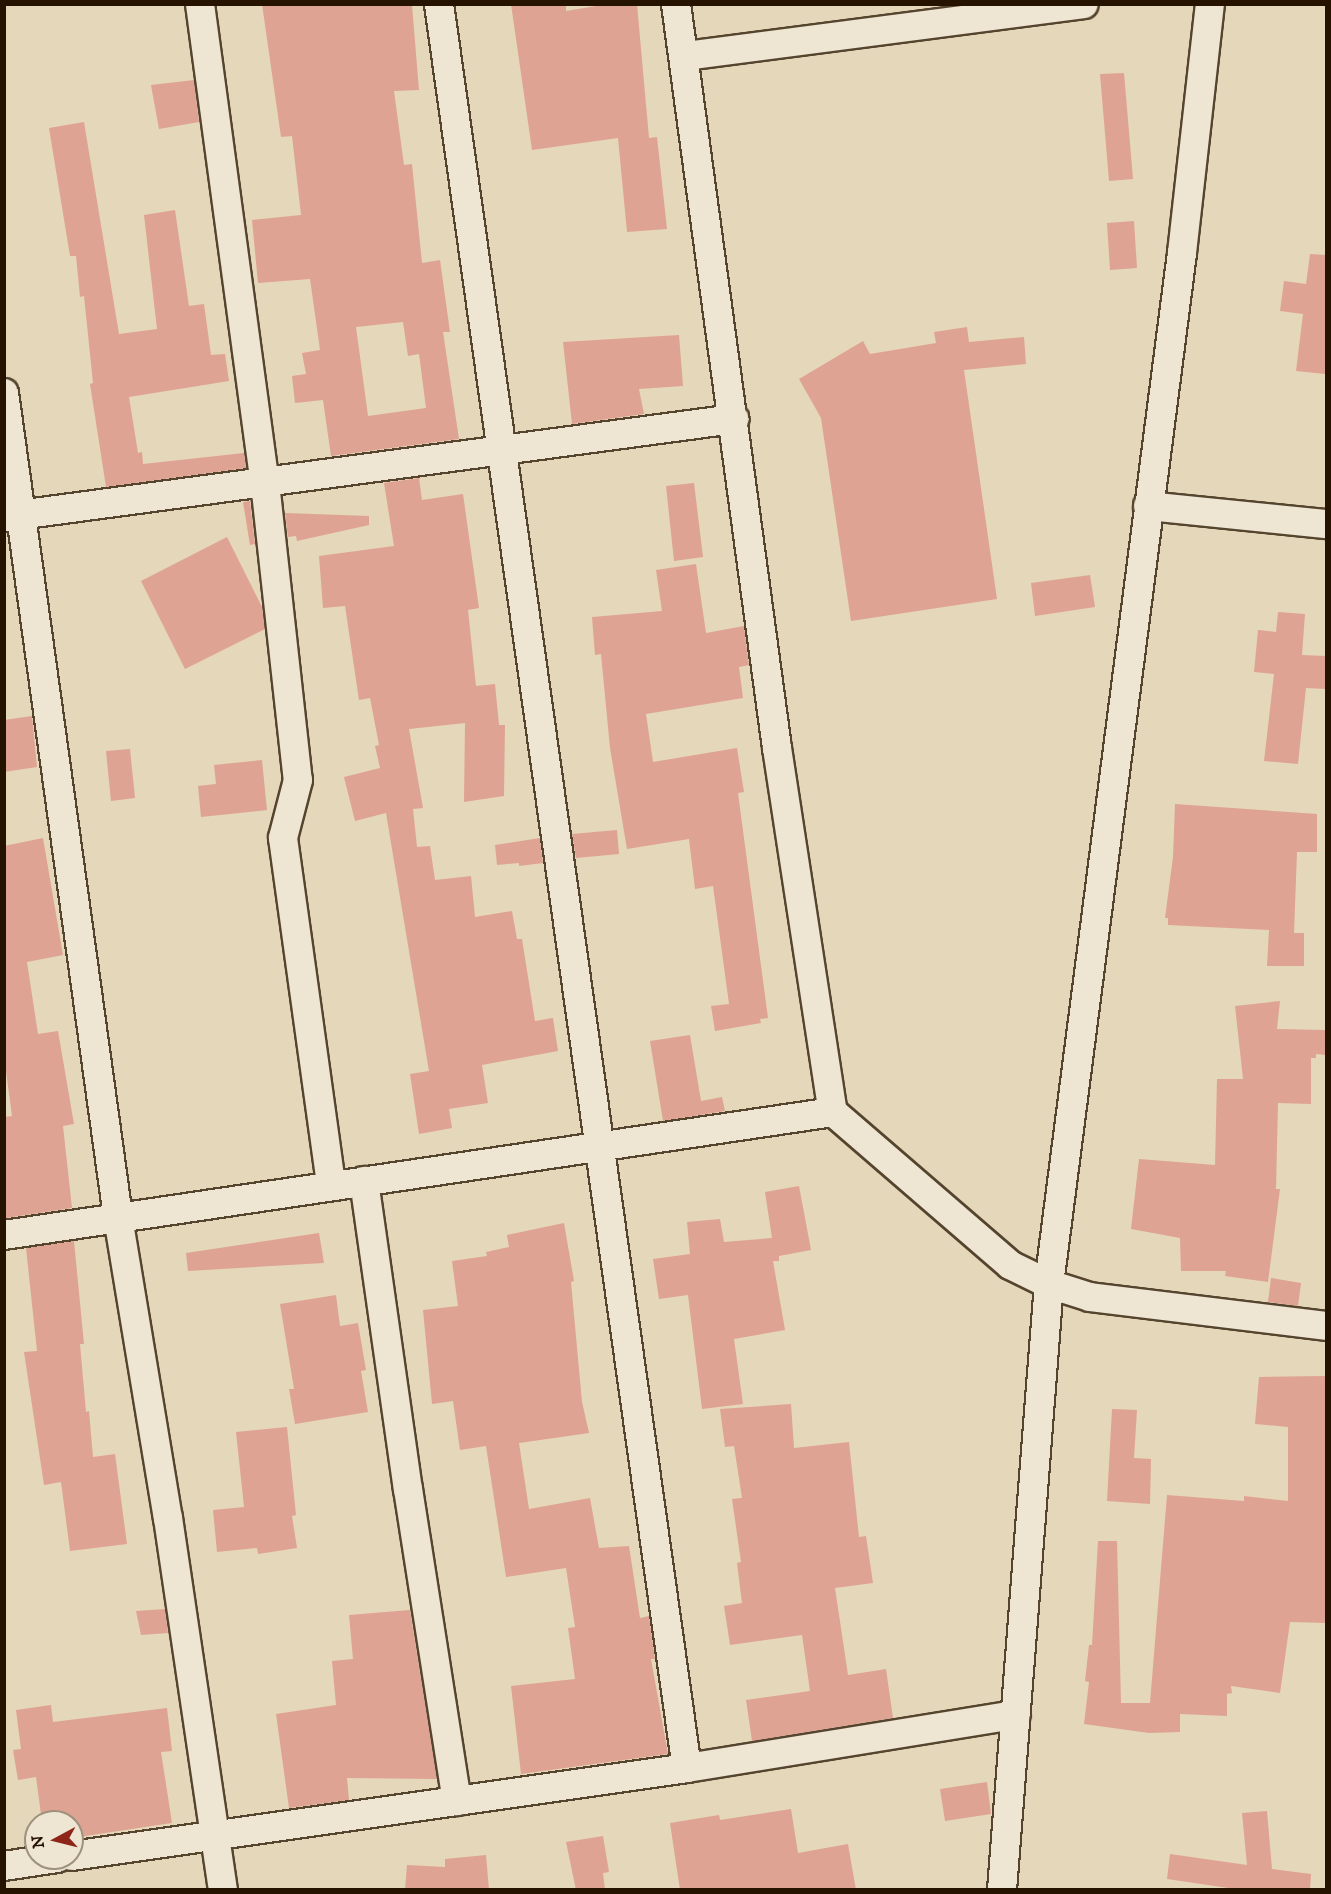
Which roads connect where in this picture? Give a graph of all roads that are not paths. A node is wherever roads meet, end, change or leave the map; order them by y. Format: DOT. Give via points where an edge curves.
graph roads {
  1 [pos="200,4"];
  2 [pos="439,4"];
  3 [pos="676,4"];
  4 [pos="1084,4"];
  5 [pos="1210,4"];
  6 [pos="685,56"];
  7 [pos="4,393"];
  8 [pos="734,419"];
  9 [pos="503,451"];
  10 [pos="265,483"];
  11 [pos="1148,506"];
  12 [pos="13,516"];
  13 [pos="1326,524"];
  14 [pos="833,1112"];
  15 [pos="599,1146"];
  16 [pos="364,1181"];
  17 [pos="331,1186"];
  18 [pos="118,1217"];
  19 [pos="4,1234"];
  20 [pos="1049,1284"];
  21 [pos="1326,1326"];
  22 [pos="1016,1715"];
  23 [pos="687,1768"];
  24 [pos="458,1801"];
  25 [pos="214,1834"];
  26 [pos="84,1854"];
  27 [pos="24,1863"];
  28 [pos="4,1866"];
  29 [pos="223,1890"];
  30 [pos="1002,1890"];
  1 -- 10 [label="street"];
  2 -- 9 [label="street"];
  3 -- 6 [label="street"];
  4 -- 6 [label="street"];
  5 -- 11 [label="street"];
  6 -- 8 [label="street"];
  7 -- 12 [label="street"];
  8 -- 9 [label="street"];
  8 -- 14 [label="street" via="777,748"];
  9 -- 10 [label="street"];
  9 -- 15 [label="street"];
  10 -- 12 [label="street"];
  10 -- 17 [label="street" via="298,780 283,838"];
  11 -- 13 [label="street"];
  11 -- 20 [label="street"];
  12 -- 18 [label="street"];
  14 -- 15 [label="street"];
  14 -- 20 [label="street" via="1010,1264"];
  15 -- 16 [label="street"];
  15 -- 23 [label="street"];
  16 -- 17 [label="street"];
  16 -- 24 [label="street"];
  17 -- 18 [label="street"];
  18 -- 19 [label="street"];
  18 -- 25 [label="street" via="168,1518"];
  20 -- 21 [label="street" via="1090,1296"];
  20 -- 22 [label="street"];
  22 -- 23 [label="street"];
  22 -- 30 [label="street"];
  23 -- 24 [label="street"];
  24 -- 25 [label="street"];
  25 -- 26 [label="street"];
  25 -- 29 [label="street"];
  27 -- 28 [label="street"];
}
